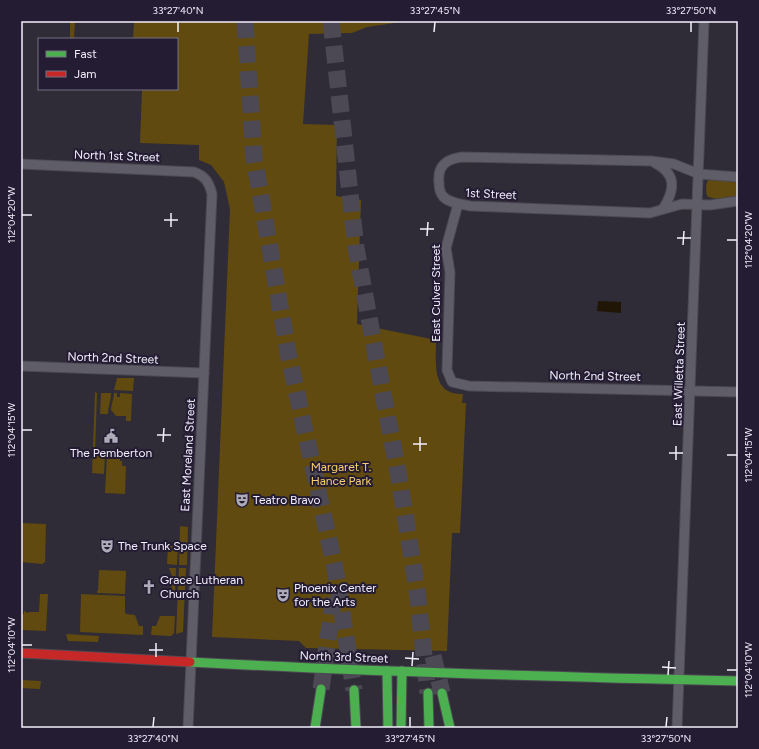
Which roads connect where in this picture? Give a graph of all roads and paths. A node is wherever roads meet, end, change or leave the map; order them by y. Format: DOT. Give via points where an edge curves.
graph roads {
  1 [pos="704,21"];
  2 [pos="651,161"];
  3 [pos="21,164"];
  4 [pos="699,174"];
  5 [pos="738,177"];
  6 [pos="209,183"];
  7 [pos="738,201"];
  8 [pos="458,204"];
  9 [pos="698,205"];
  10 [pos="663,209"];
  11 [pos="21,366"];
  12 [pos="204,374"];
  13 [pos="452,382"];
  14 [pos="691,390"];
  15 [pos="738,392"];
  16 [pos="21,653"];
  17 [pos="191,662"];
  18 [pos="387,671"];
  19 [pos="402,671"];
  20 [pos="679,680"];
  21 [pos="738,681"];
  22 [pos="321,689"];
  23 [pos="354,690"];
  24 [pos="428,693"];
  25 [pos="442,693"];
  26 [pos="188,728"];
  27 [pos="315,728"];
  28 [pos="356,728"];
  29 [pos="388,728"];
  30 [pos="401,728"];
  31 [pos="429,728"];
  32 [pos="450,728"];
  33 [pos="677,728"];
  1 -- 4 [label="street, East Willetta Street"];
  2 -- 4 [label="street, 1st Street" via="674,164"];
  2 -- 8 [label="street, 1st Street" via="455,158 443,164 438,179 441,195"];
  2 -- 10 [label="street" via="663,167 672,183 670,198"];
  3 -- 6 [label="street, North 1st Street" via="194,172"];
  4 -- 5 [label="street"];
  4 -- 9 [label="street, East Willetta Street"];
  6 -- 12 [label="street, East Moreland Street" via="212,194"];
  7 -- 9 [label="street"];
  8 -- 10 [label="street, 1st Street" via="650,213"];
  8 -- 13 [label="street, East Culver Street" via="446,248 450,272 447,370"];
  9 -- 10 [label="street, 1st Street" via="682,204"];
  9 -- 14 [label="street, East Willetta Street"];
  11 -- 12 [label="street, North 2nd Street"];
  12 -- 17 [label="street, East Moreland Street"];
  13 -- 14 [label="street, North 2nd Street" via="469,386"];
  14 -- 15 [label="street, North 2nd Street"];
  14 -- 20 [label="street, East Willetta Street"];
  16 -- 17 [label="main road, North 3rd Street"];
  17 -- 18 [label="main road, North 3rd Street"];
  17 -- 26 [label="street, East Moreland Street"];
  18 -- 19 [label="main road, North 3rd Street"];
  18 -- 29 [label="main road"];
  19 -- 20 [label="main road, North 3rd Street"];
  19 -- 30 [label="main road"];
  20 -- 21 [label="main road, North 3rd Street"];
  20 -- 33 [label="street, East Willetta Street"];
  22 -- 27 [label="main road"];
  23 -- 28 [label="main road"];
  24 -- 31 [label="main road"];
  25 -- 32 [label="main road"];
}
